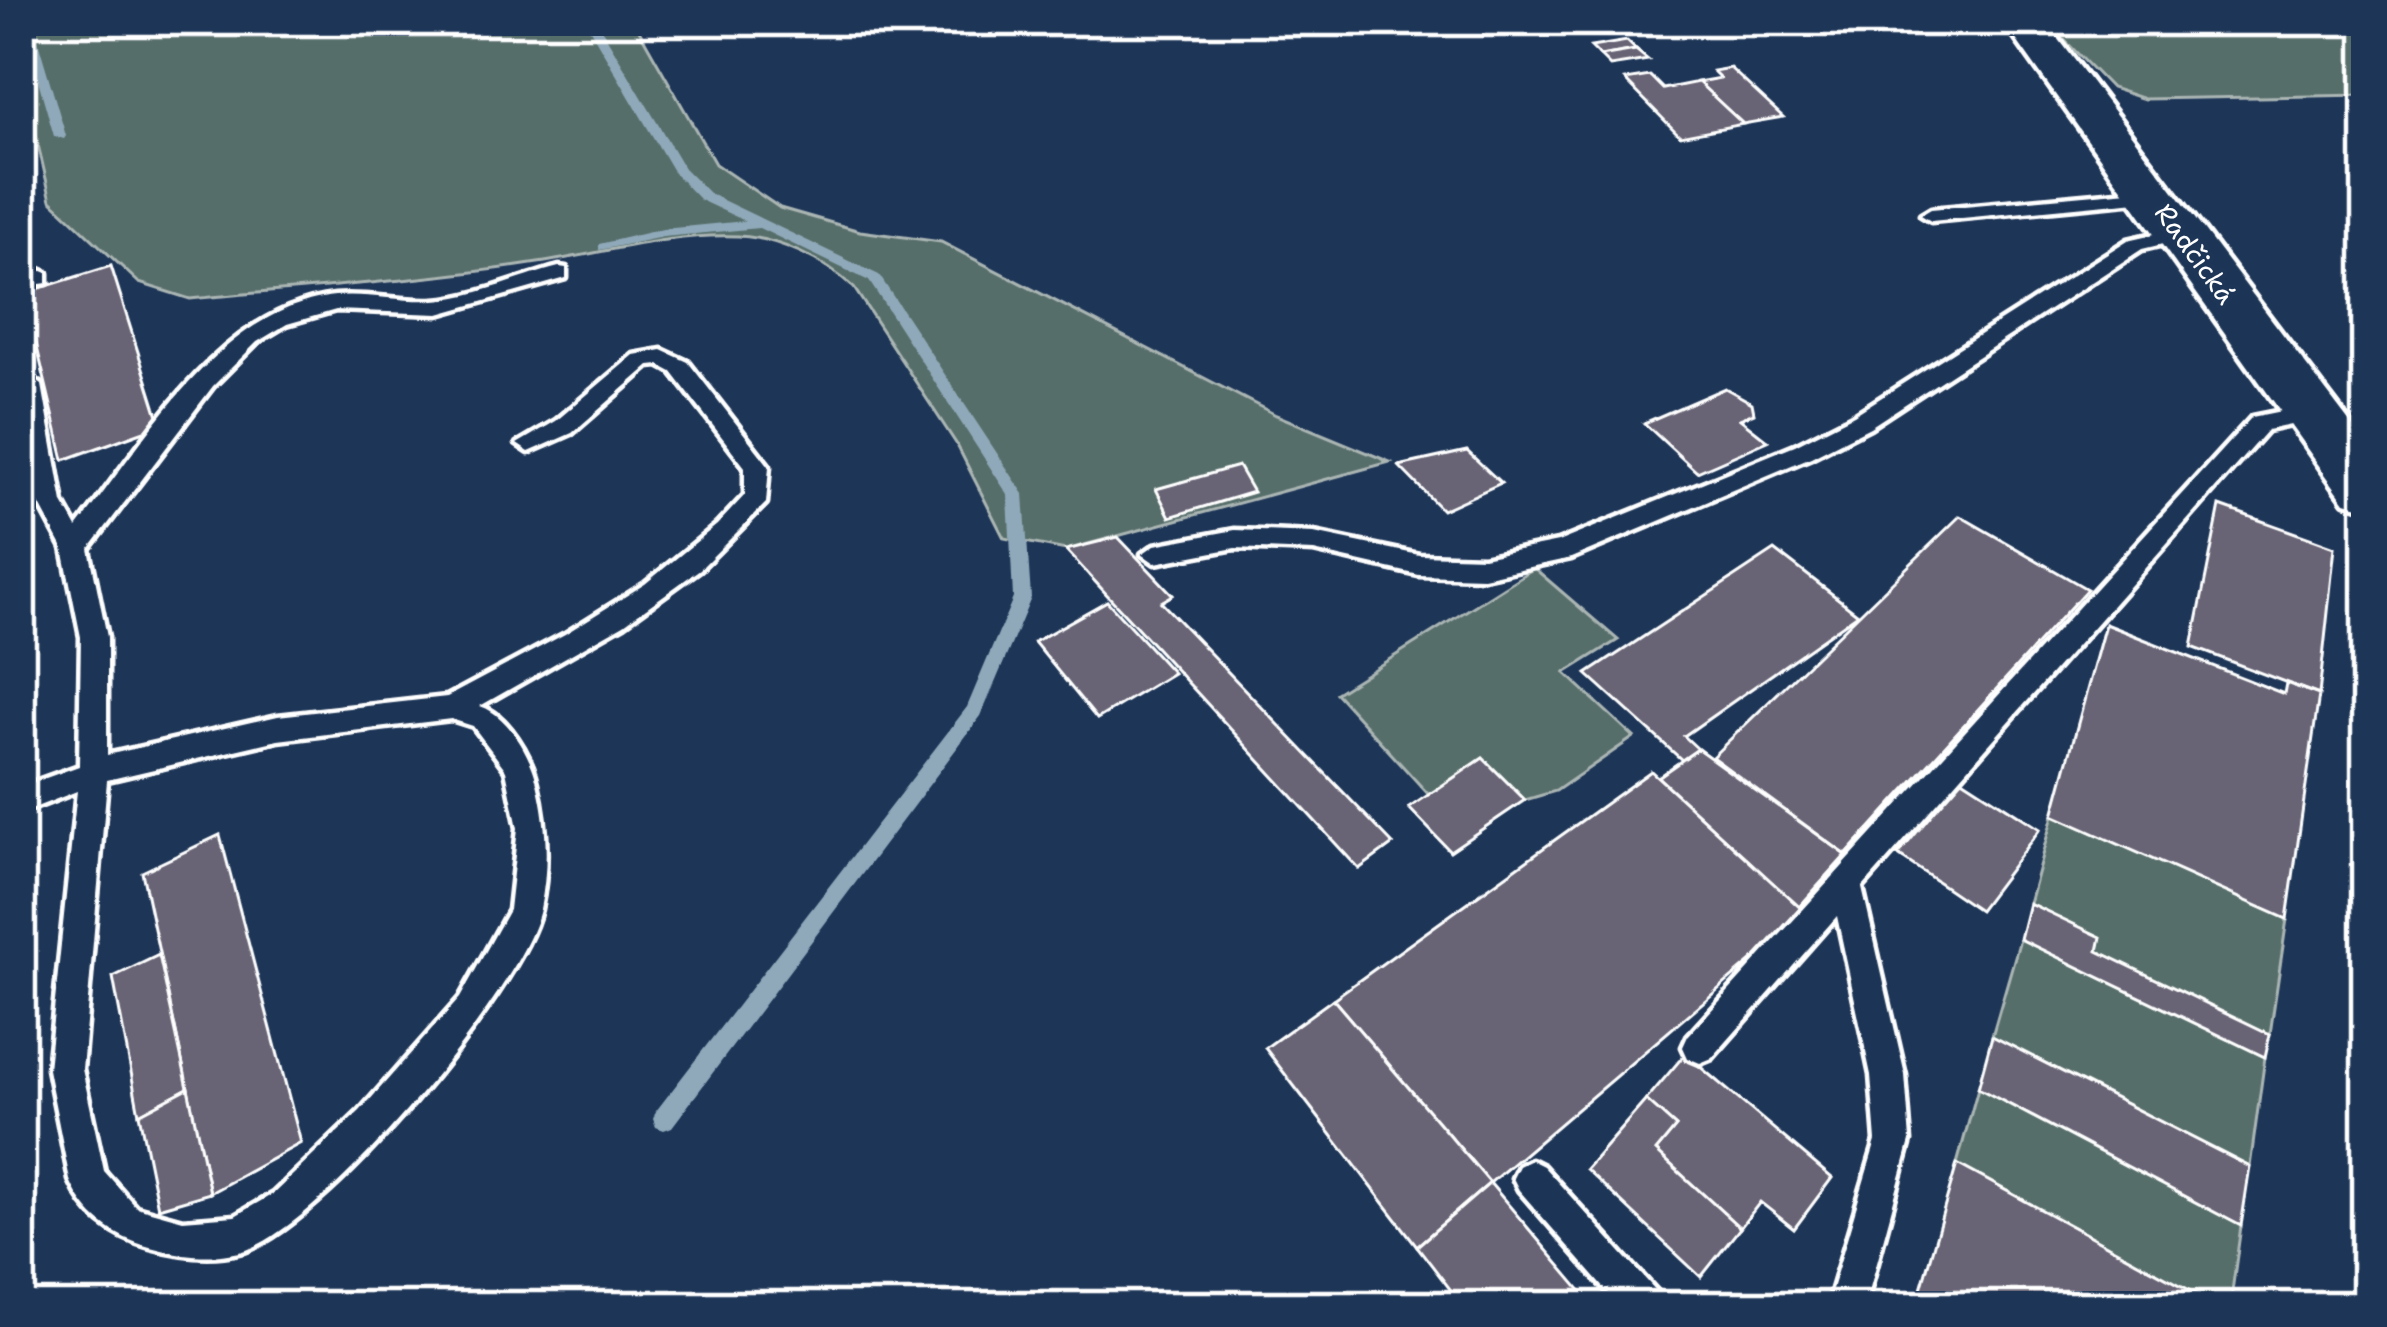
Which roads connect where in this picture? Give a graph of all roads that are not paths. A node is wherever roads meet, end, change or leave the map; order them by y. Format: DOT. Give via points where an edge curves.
graph roads {
  1 [pos="2024,21"];
  2 [pos="1930,214"];
  3 [pos="2166,214"];
  4 [pos="560,273"];
  5 [pos="31,385"];
  6 [pos="2311,412"];
  7 [pos="529,444"];
  8 [pos="2366,487"];
  9 [pos="76,548"];
  10 [pos="1156,554"];
  11 [pos="452,708"];
  12 [pos="92,773"];
  13 [pos="21,800"];
  14 [pos="1846,885"];
  15 [pos="1700,1047"];
  16 [pos="1531,1178"];
  17 [pos="1645,1306"];
  18 [pos="1846,1306"];
  1 -- 3 [label="street, Radčická"];
  2 -- 3 [label="lane"];
  3 -- 6 [label="street, Radčická"];
  3 -- 10 [label="lane" via="2135,244 1862,421 1562,551 1483,567 1419,565 1314,542 1235,539"];
  4 -- 9 [label="lane" via="439,307 335,303 249,337"];
  5 -- 9 [label="lane" via="51,502"];
  6 -- 8 [label="street, Radčická"];
  6 -- 14 [label="lane" via="2260,423"];
  7 -- 11 [label="lane" via="564,428 643,360 662,357 680,367 757,466 757,497 729,531 659,585 563,650"];
  9 -- 12 [label="lane" via="94,637"];
  11 -- 12 [label="lane" via="278,728"];
  11 -- 12 [label="lane" via="483,718 519,766 533,828 524,912 471,1009 372,1123 286,1207 239,1234 183,1238 125,1222 88,1180 65,1070"];
  12 -- 13 [label="lane"];
  14 -- 15 [label="lane"];
  14 -- 18 [label="lane" via="1888,1075 1894,1141"];
  16 -- 17 [label="lane"];
}
